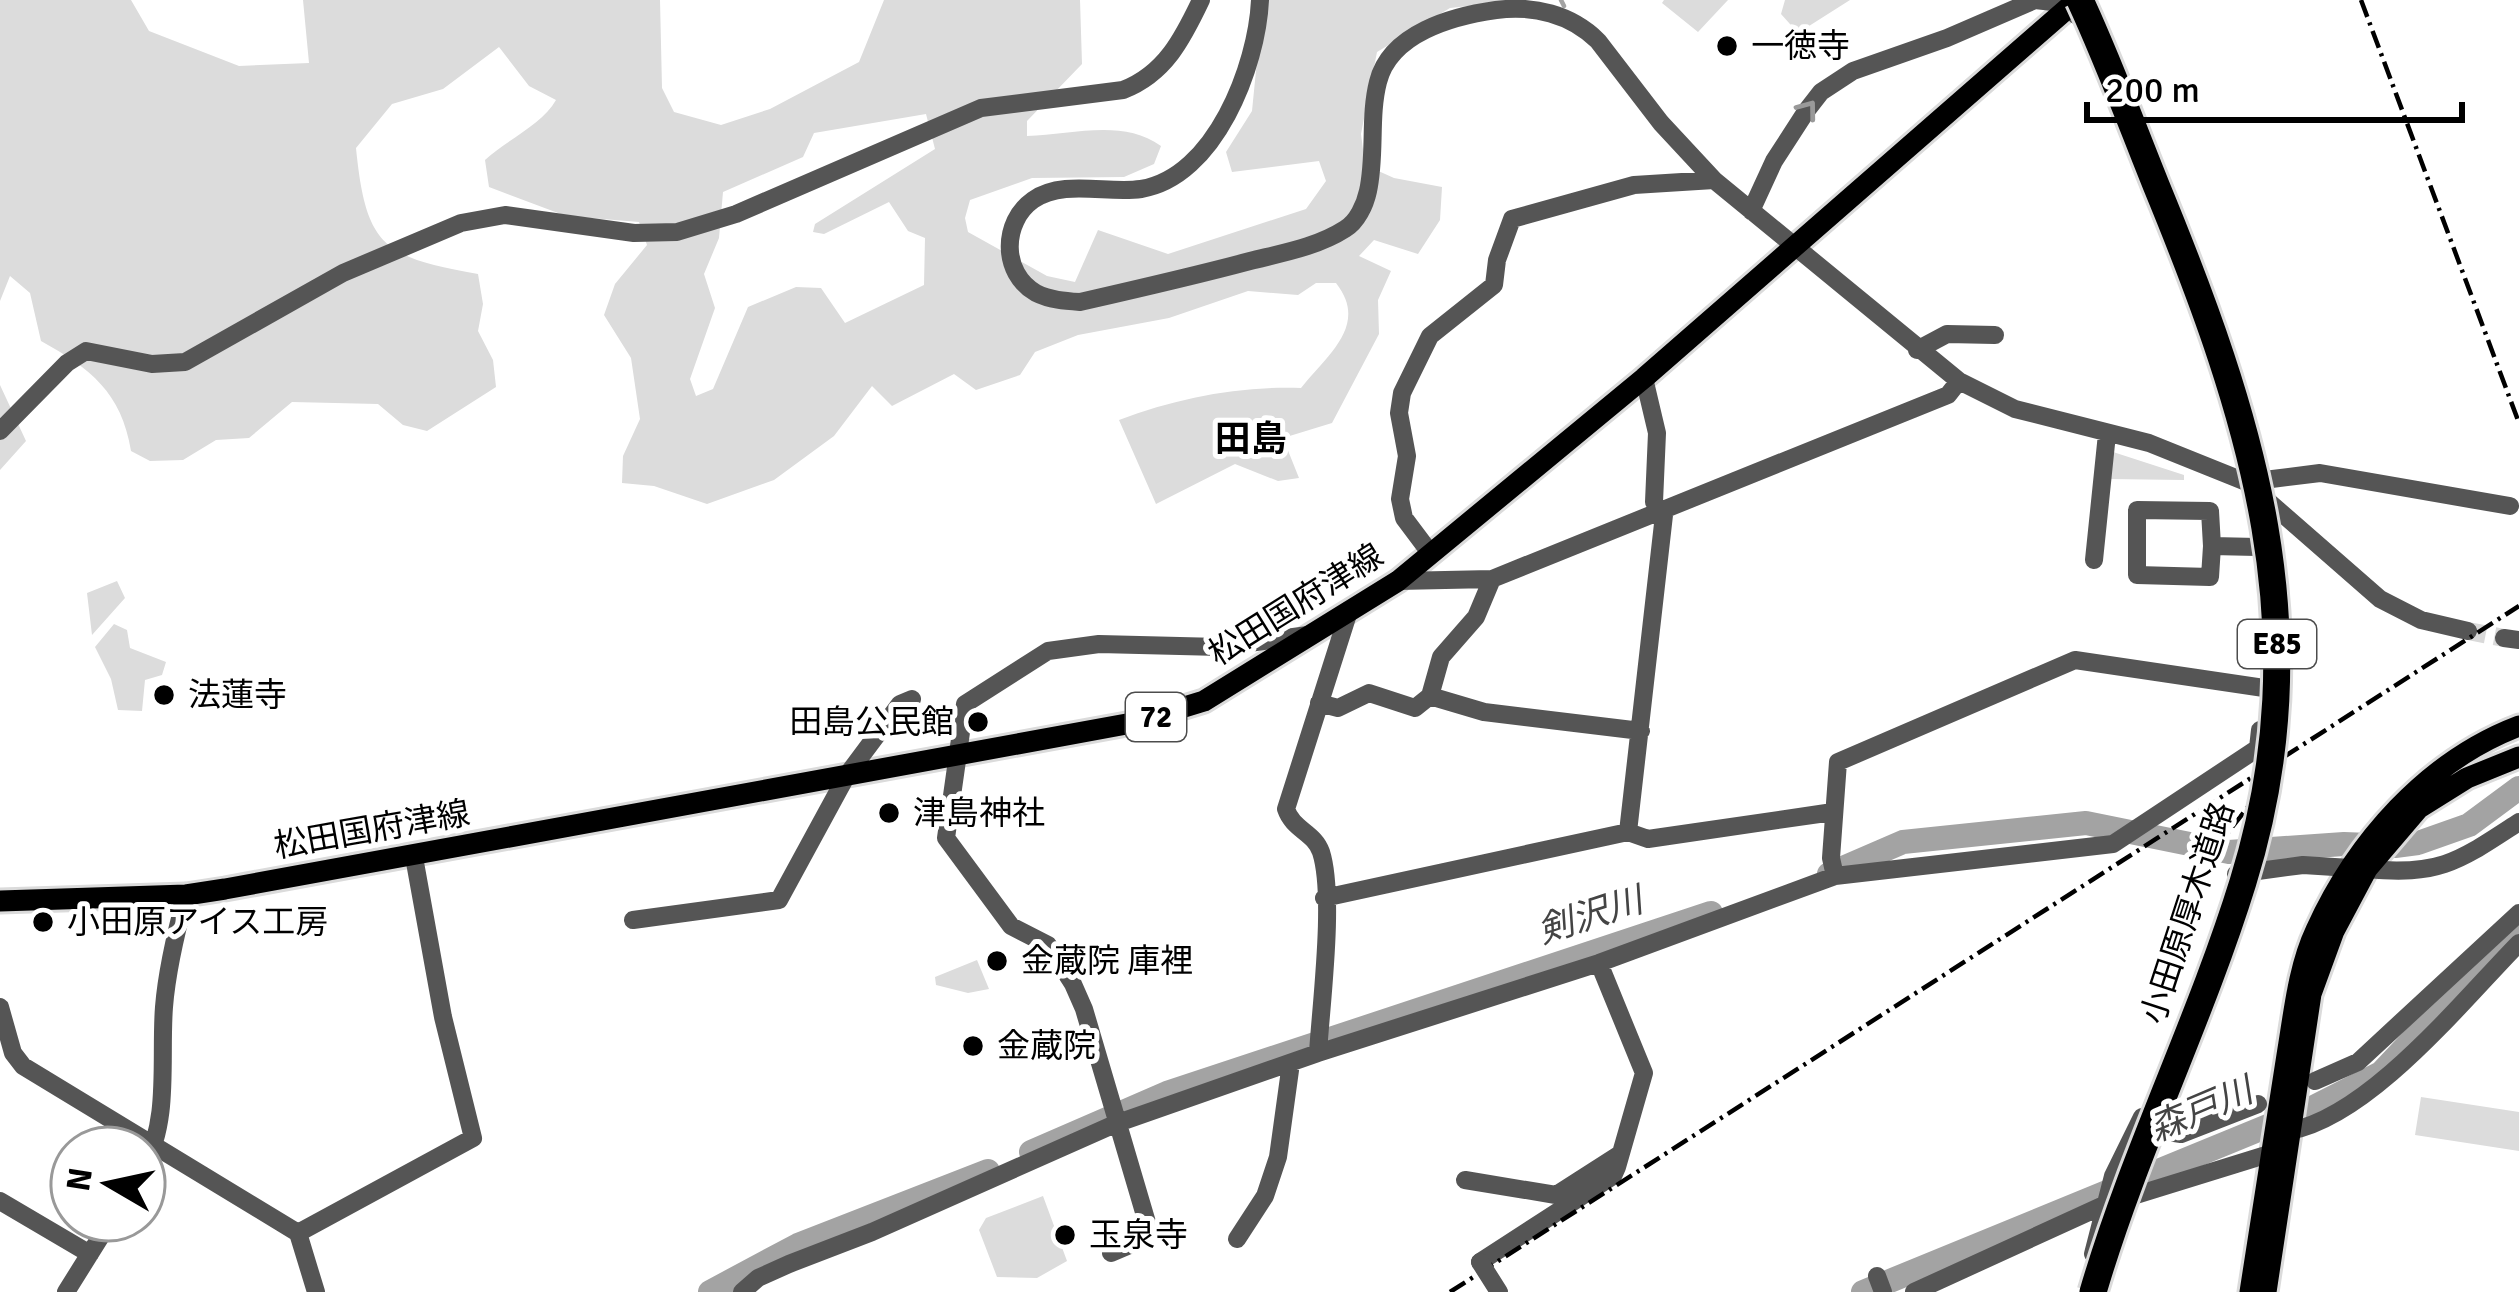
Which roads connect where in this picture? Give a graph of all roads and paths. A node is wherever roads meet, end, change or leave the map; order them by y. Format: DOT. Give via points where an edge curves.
graph roads {
  1 [pos="1201,0"];
  2 [pos="1260,0"];
  3 [pos="2082,1"];
  4 [pos="1714,180"];
  5 [pos="1750,211"];
  6 [pos="1795,246"];
  7 [pos="1995,334"];
  8 [pos="1917,350"];
  9 [pos="1644,378"];
  10 [pos="1958,381"];
  11 [pos="0,430"];
  12 [pos="2107,434"];
  13 [pos="2246,482"];
  14 [pos="2510,506"];
  15 [pos="1659,509"];
  16 [pos="2212,546"];
  17 [pos="2257,547"];
  18 [pos="1431,554"];
  19 [pos="2094,560"];
  20 [pos="1492,579"];
  21 [pos="1398,581"];
  22 [pos="1349,611"];
  23 [pos="2468,631"];
  24 [pos="1318,633"];
  25 [pos="2264,688"];
  26 [pos="1430,696"];
  27 [pos="912,699"];
  28 [pos="1318,703"];
  29 [pos="2519,726"];
  30 [pos="1641,731"];
  31 [pos="958,755"];
  32 [pos="2519,757"];
  33 [pos="847,775"];
  34 [pos="1833,812"];
  35 [pos="2519,822"];
  36 [pos="1628,832"];
  37 [pos="414,857"];
  38 [pos="2366,859"];
  39 [pos="1833,869"];
  40 [pos="186,895"];
  41 [pos="1324,898"];
  42 [pos="0,901"];
  43 [pos="2519,913"];
  44 [pos="633,920"];
  45 [pos="2519,943"];
  46 [pos="1599,963"];
  47 [pos="0,1008"];
  48 [pos="1318,1053"];
  49 [pos="1291,1063"];
  50 [pos="2315,1081"];
  51 [pos="2278,1102"];
  52 [pos="1113,1115"];
  53 [pos="121,1124"];
  54 [pos="157,1124"];
  55 [pos="2138,1127"];
  56 [pos="2281,1143"];
  57 [pos="168,1152"];
  58 [pos="1621,1154"];
  59 [pos="1465,1180"];
  60 [pos="0,1201"];
  61 [pos="2104,1205"];
  62 [pos="298,1233"];
  63 [pos="1237,1239"];
  64 [pos="96,1244"];
  65 [pos="1111,1252"];
  66 [pos="90,1254"];
  67 [pos="66,1292"];
  68 [pos="316,1292"];
  69 [pos="742,1292"];
  70 [pos="1499,1292"];
  71 [pos="1914,1292"];
  72 [pos="2082,1292"];
  73 [pos="2093,1292"];
  74 [pos="2110,1292"];
  75 [pos="2250,1292"];
  76 [pos="2266,1292"];
  1 -- 11 [label="street" via="1174,52 1140,83 1105,95 981,107 677,232 505,215 461,223 343,272 185,362 86,351"];
  2 -- 4 [label="street" via="1256,32 1216,136 1193,164 1140,189 1055,190 1026,206 1009,250 1030,289 1080,302 1310,246 1348,228 1365,205 1378,80 1388,61 1420,33 1480,13 1530,10 1587,30"];
  5 -- 3 [label="street, one-way" via="1807,110 1853,71 2035,0"];
  3 -- 6 [label="main road, 松田国府津線 / 72"];
  3 -- 13 [label="street"];
  3 -- 73 [label="highway, 小田原厚木道路 / E85, bridge" via="2229,370 2267,530 2277,645 2271,750 2244,880"];
  3 -- 74 [label="highway, 小田原厚木道路 / E85" via="2242,366 2281,531 2291,645 2285,752 2257,885"];
  4 -- 5 [label="street"];
  4 -- 18 [label="street" via="1634,185 1511,219 1494,285 1430,336 1402,393 1407,456 1400,499"];
  5 -- 6 [label="street"];
  6 -- 8 [label="street"];
  6 -- 9 [label="main road, 松田国府津線 / 72"];
  7 -- 8 [label="street" via="1947,334"];
  8 -- 10 [label="street"];
  9 -- 15 [label="street" via="1657,433"];
  9 -- 18 [label="main road, 松田国府津線 / 72"];
  10 -- 12 [label="street" via="2015,409"];
  10 -- 15 [label="street" via="1948,395"];
  12 -- 13 [label="street"];
  12 -- 19 [label="street"];
  13 -- 14 [label="street" via="2320,473"];
  13 -- 17 [label="street"];
  13 -- 23 [label="street" via="2380,599"];
  15 -- 20 [label="street"];
  15 -- 30 [label="street"];
  16 -- 16 [label="street" via="2210,577 2137,574 2137,510 2210,511"];
  16 -- 17 [label="street"];
  17 -- 25 [label="street"];
  18 -- 21 [label="main road, 松田国府津線 / 72"];
  20 -- 21 [label="street"];
  20 -- 26 [label="street" via="1476,617 1442,657"];
  21 -- 22 [label="main road, 松田国府津線 / 72"];
  22 -- 24 [label="main road, 松田国府津線 / 72"];
  22 -- 28 [label="street"];
  24 -- 31 [label="main road, 松田国府津線 / 72" via="1166,715"];
  24 -- 31 [label="street" via="1220,647 1048,651 964,704"];
  25 -- 34 [label="street" via="2075,660 1838,762"];
  25 -- 39 [label="street" via="2258,748 2113,844"];
  26 -- 28 [label="street" via="1415,708 1369,693 1338,708"];
  26 -- 30 [label="street" via="1484,712"];
  27 -- 33 [label="street"];
  28 -- 41 [label="street" via="1286,809 1320,849"];
  29 -- 38 [label="main road" via="2417,789"];
  30 -- 36 [label="street"];
  31 -- 33 [label="main road, 松田国府津線 / 72"];
  31 -- 52 [label="street" via="946,838 1012,926 1048,945 1073,984"];
  32 -- 38 [label="main road" via="2419,808"];
  33 -- 37 [label="main road, 松田国府津線 / 72"];
  33 -- 44 [label="street" via="779,900"];
  34 -- 36 [label="street" via="1648,839"];
  34 -- 39 [label="street"];
  35 -- 38 [label="street" via="2435,869 2408,873"];
  36 -- 41 [label="street"];
  37 -- 40 [label="main road, 松田国府津線 / 72"];
  37 -- 62 [label="street" via="473,1138"];
  38 -- 51 [label="main road" via="2314,933"];
  38 -- 55 [label="street" via="2234,874"];
  39 -- 46 [label="street"];
  40 -- 42 [label="main road, 松田国府津線 / 72"];
  40 -- 54 [label="street" via="171,950"];
  41 -- 48 [label="street"];
  43 -- 50 [label="street" via="2358,1062"];
  45 -- 56 [label="street" via="2383,1082"];
  46 -- 48 [label="street"];
  46 -- 58 [label="street" via="1644,1073"];
  47 -- 53 [label="street" via="17,1061"];
  48 -- 49 [label="street"];
  49 -- 52 [label="street"];
  49 -- 63 [label="street" via="1278,1156 1265,1196"];
  51 -- 55 [label="street" via="2181,1134"];
  51 -- 56 [label="main road"];
  52 -- 65 [label="street" via="1151,1236"];
  52 -- 69 [label="street"];
  55 -- 61 [label="street"];
  56 -- 61 [label="street"];
  56 -- 75 [label="main road"];
  56 -- 76 [label="main road"];
  57 -- 62 [label="street"];
  58 -- 59 [label="street" via="1556,1196"];
  58 -- 70 [label="street, bridge" via="1613,1176 1480,1262"];
  60 -- 66 [label="street"];
  61 -- 71 [label="street"];
  61 -- 72 [label="street"];
  62 -- 68 [label="street"];
  64 -- 66 [label="street"];
  66 -- 67 [label="street"];
}
